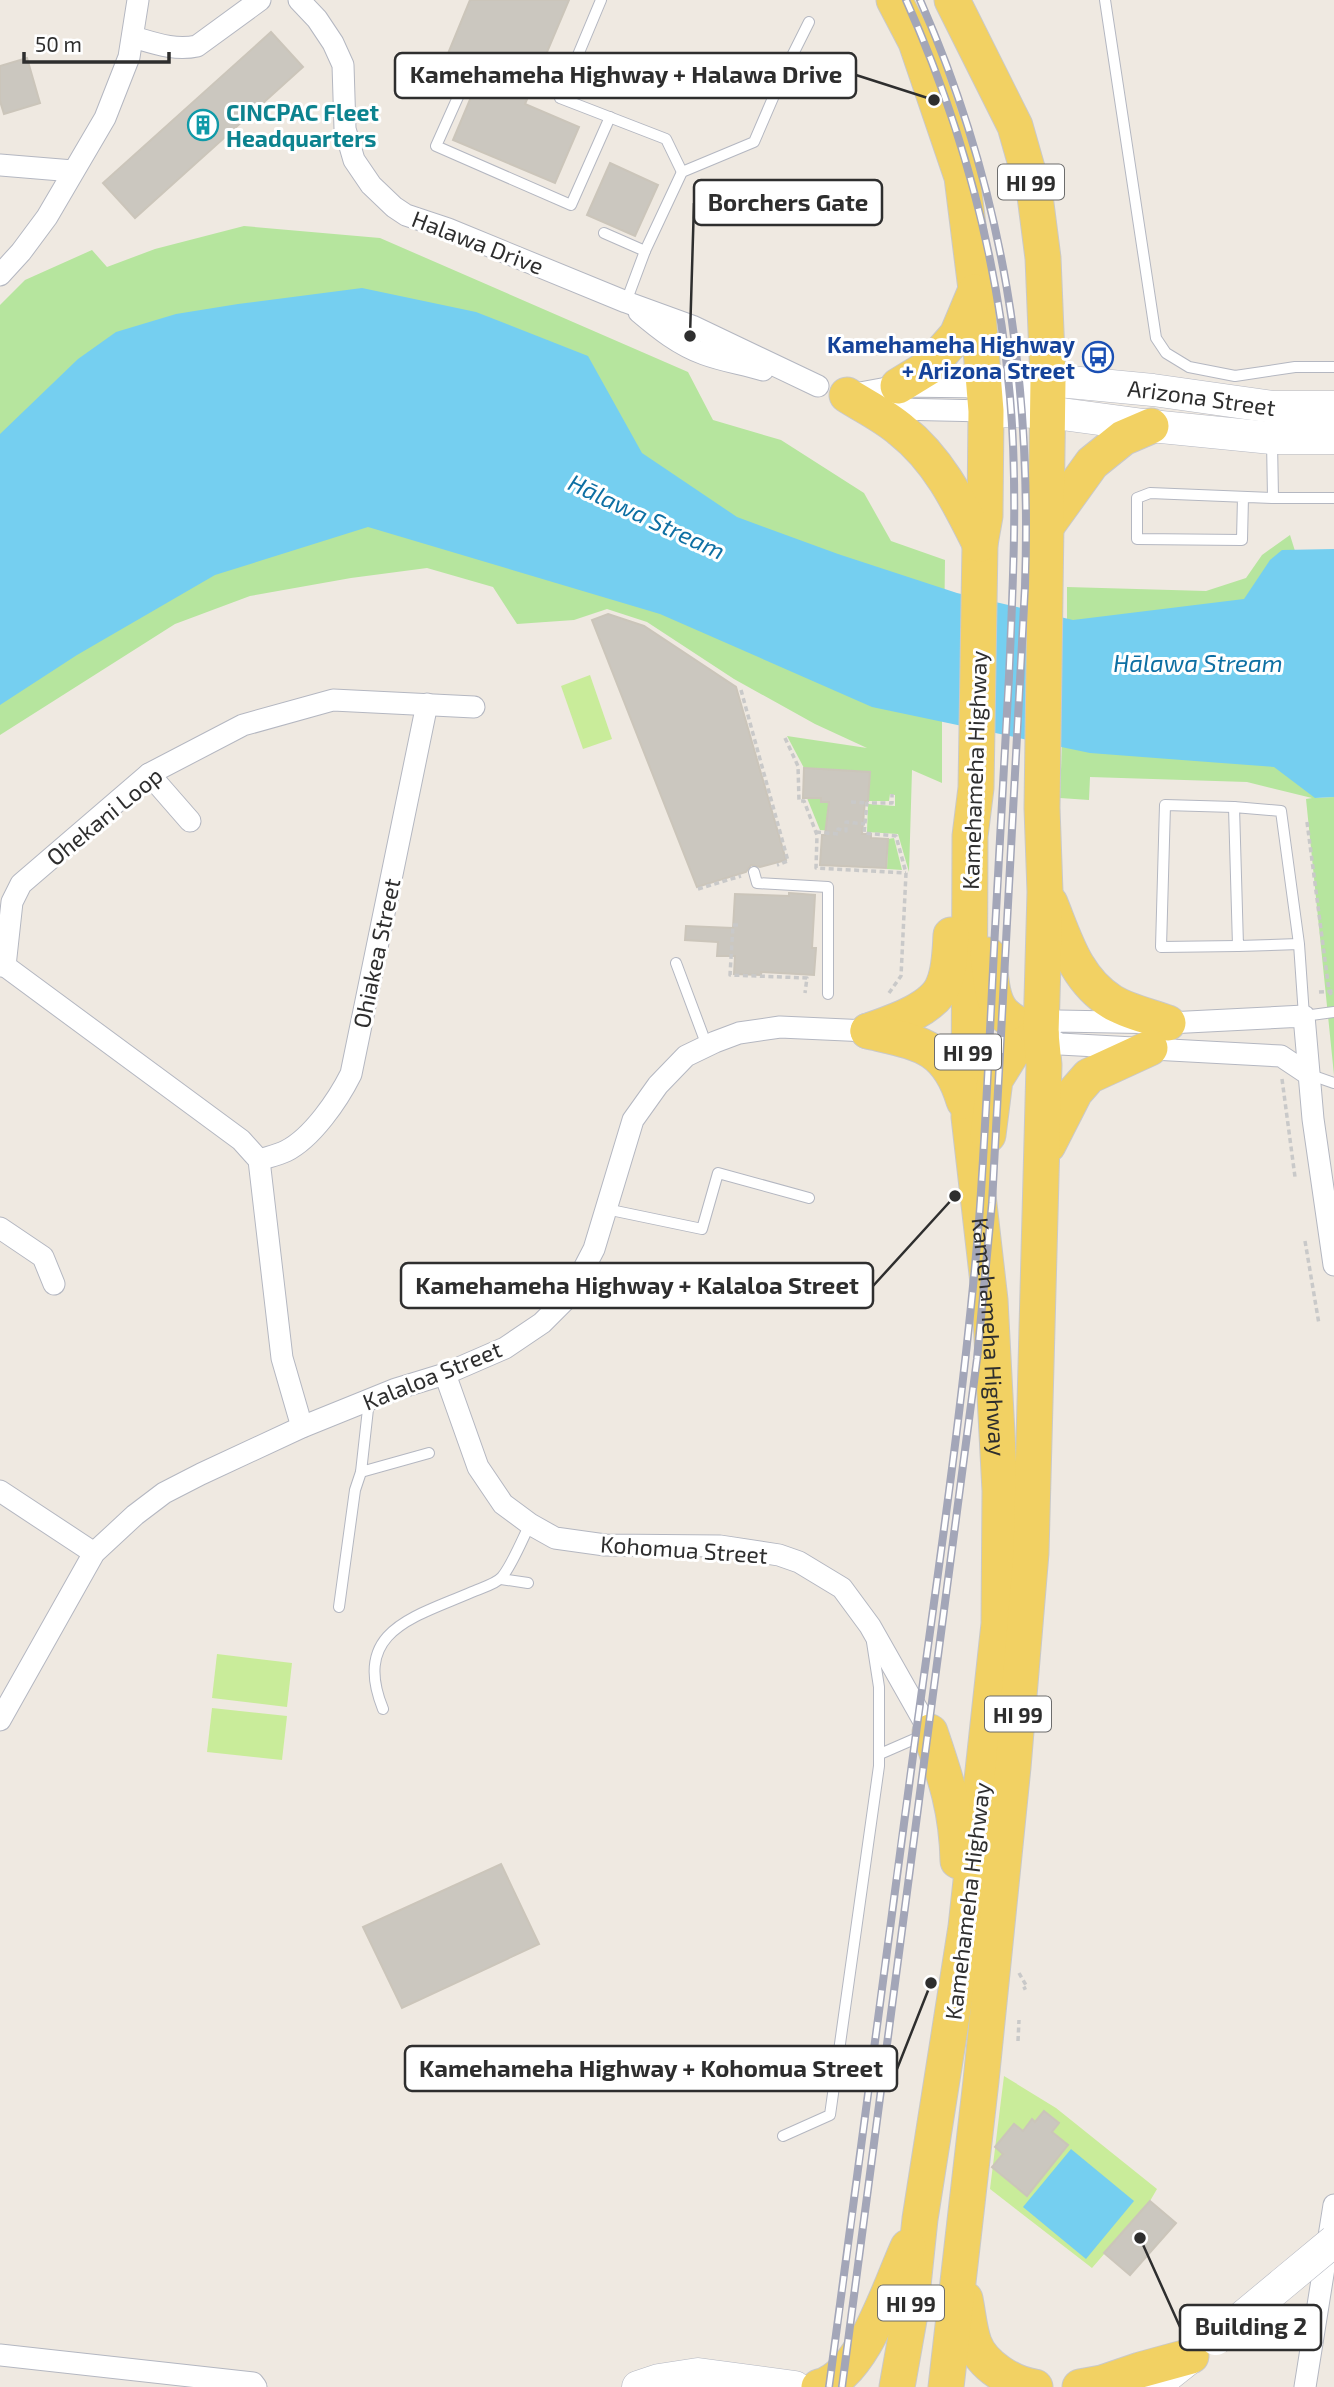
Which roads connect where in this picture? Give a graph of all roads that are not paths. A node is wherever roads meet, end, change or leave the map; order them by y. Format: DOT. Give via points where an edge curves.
graph roads {
  1 [pos="138,0"];
  2 [pos="260,0"];
  3 [pos="299,0"];
  4 [pos="601,0"];
  5 [pos="894,0"];
  6 [pos="952,0"];
  7 [pos="1105,0"];
  8 [pos="809,22"];
  9 [pos="133,37"];
  10 [pos="462,88"];
  11 [pos="610,117"];
  12 [pos="0,165"];
  13 [pos="73,172"];
  14 [pos="682,172"];
  15 [pos="604,233"];
  16 [pos="645,251"];
  17 [pos="0,275"];
  18 [pos="976,289"];
  19 [pos="626,302"];
  20 [pos="1334,367"];
  21 [pos="898,386"];
  22 [pos="832,391"];
  23 [pos="1048,396"];
  24 [pos="985,399"];
  25 [pos="1334,407"];
  26 [pos="1273,422"];
  27 [pos="1151,426"];
  28 [pos="1334,438"];
  29 [pos="1243,496"];
  30 [pos="1273,498"];
  31 [pos="1334,498"];
  32 [pos="1046,527"];
  33 [pos="979,560"];
  34 [pos="427,704"];
  35 [pos="474,707"];
  36 [pos="149,774"];
  37 [pos="1234,807"];
  38 [pos="190,821"];
  39 [pos="970,835"];
  40 [pos="754,872"];
  41 [pos="971,884"];
  42 [pos="1045,891"];
  43 [pos="1298,944"];
  44 [pos="1238,946"];
  45 [pos="676,962"];
  46 [pos="3,966"];
  47 [pos="828,994"];
  48 [pos="1334,1012"];
  49 [pos="1304,1016"];
  50 [pos="868,1031"];
  51 [pos="1041,1034"];
  52 [pos="1159,1035"];
  53 [pos="707,1046"];
  54 [pos="1308,1074"];
  55 [pos="1334,1083"];
  56 [pos="969,1117"];
  57 [pos="1043,1154"];
  58 [pos="259,1160"];
  59 [pos="809,1198"];
  60 [pos="606,1209"];
  61 [pos="982,1220"];
  62 [pos="0,1228"];
  63 [pos="1334,1265"];
  64 [pos="54,1284"];
  65 [pos="445,1374"];
  66 [pos="369,1400"];
  67 [pos="302,1427"];
  68 [pos="429,1453"];
  69 [pos="361,1472"];
  70 [pos="0,1491"];
  71 [pos="530,1524"];
  72 [pos="94,1553"];
  73 [pos="501,1579"];
  74 [pos="528,1583"];
  75 [pos="339,1607"];
  76 [pos="870,1626"];
  77 [pos="383,1709"];
  78 [pos="0,1720"];
  79 [pos="930,1732"];
  80 [pos="880,1754"];
  81 [pos="966,1927"];
  82 [pos="783,2136"];
  83 [pos="1334,2205"];
  84 [pos="920,2219"];
  85 [pos="1334,2241"];
  86 [pos="958,2272"];
  87 [pos="1203,2348"];
  88 [pos="0,2355"];
  89 [pos="256,2387"];
  90 [pos="638,2387"];
  91 [pos="794,2387"];
  92 [pos="819,2387"];
  93 [pos="897,2387"];
  94 [pos="946,2387"];
  95 [pos="1035,2387"];
  96 [pos="1080,2387"];
  97 [pos="1153,2387"];
  98 [pos="1305,2387"];
  1 -- 9 [label="street"];
  2 -- 9 [label="street" via="197,46 170,47"];
  3 -- 19 [label="street, Halawa Drive" via="338,54 349,144 361,173 382,198 406,215"];
  4 -- 11 [label="lane" via="560,97"];
  5 -- 18 [label="main road, Kamehameha Highway / HI 99" via="916,42 962,177"];
  6 -- 23 [label="main road, Kamehameha Highway / HI 99" via="1015,126 1035,197 1043,258"];
  7 -- 20 [label="lane" via="1156,338 1166,353 1189,367 1235,376 1295,367"];
  8 -- 14 [label="lane" via="754,142"];
  9 -- 13 [label="street" via="117,92"];
  10 -- 11 [label="lane" via="436,146 571,205"];
  11 -- 14 [label="lane" via="666,139"];
  12 -- 13 [label="street"];
  13 -- 17 [label="street" via="47,217"];
  14 -- 16 [label="lane"];
  15 -- 16 [label="lane"];
  16 -- 19 [label="lane"];
  18 -- 21 [label="main road" via="957,335 929,366"];
  18 -- 24 [label="main road, Kamehameha Highway / HI 99"];
  19 -- 22 [label="street, Halawa Drive"];
  21 -- 22 [label="street"];
  21 -- 24 [label="street"];
  22 -- 24 [label="street, Halawa Drive" via="895,410"];
  22 -- 33 [label="main road" via="900,428 932,459 958,499"];
  23 -- 24 [label="street, Arizona Street"];
  23 -- 26 [label="street, Arizona Street" via="1153,390"];
  23 -- 27 [label="street, Arizona Street"];
  23 -- 32 [label="main road, Kamehameha Highway / HI 99"];
  24 -- 33 [label="main road, Kamehameha Highway / HI 99" via="985,516"];
  25 -- 26 [label="street, Arizona Street"];
  26 -- 27 [label="street, Arizona Street"];
  26 -- 28 [label="street, Arizona Street"];
  26 -- 30 [label="lane"];
  27 -- 32 [label="main road" via="1123,438 1092,463"];
  29 -- 29 [label="lane" via="1150,493 1137,498 1137,539 1242,540"];
  29 -- 30 [label="lane"];
  30 -- 31 [label="lane"];
  32 -- 42 [label="main road, Kamehameha Highway / HI 99"];
  33 -- 39 [label="main road, Kamehameha Highway / HI 99" via="976,788"];
  34 -- 35 [label="street, Ohekani Loop"];
  34 -- 36 [label="street, Ohekani Loop" via="333,700 243,725"];
  34 -- 58 [label="street, Ohiakea Street" via="351,1074 340,1097 316,1126 287,1151"];
  36 -- 38 [label="street"];
  36 -- 46 [label="street, Ohekani Loop" via="21,884 12,902"];
  37 -- 43 [label="lane" via="1281,811"];
  37 -- 44 [label="lane"];
  37 -- 44 [label="lane" via="1166,805 1161,947"];
  39 -- 41 [label="main road, Kamehameha Highway / HI 99"];
  39 -- 50 [label="main road" via="953,891 944,986 927,1006"];
  40 -- 47 [label="lane" via="757,883 828,887"];
  41 -- 51 [label="main road" via="986,940 993,1002 1015,1025"];
  41 -- 56 [label="main road, Kamehameha Highway / HI 99"];
  42 -- 51 [label="main road, Kamehameha Highway / HI 99"];
  42 -- 52 [label="main road" via="1074,963 1112,1002"];
  43 -- 44 [label="lane"];
  43 -- 49 [label="lane"];
  45 -- 53 [label="lane"];
  46 -- 58 [label="street, Ohekani Loop" via="241,1140"];
  48 -- 49 [label="lane"];
  49 -- 52 [label="street"];
  49 -- 54 [label="street"];
  50 -- 53 [label="street, Kalaloa Street" via="780,1027 739,1033"];
  50 -- 56 [label="main road" via="917,1042 943,1058 957,1077"];
  51 -- 52 [label="street" via="1060,1044"];
  51 -- 52 [label="street" via="1058,1021"];
  51 -- 57 [label="main road, Kamehameha Highway / HI 99"];
  51 -- 61 [label="main road" via="1013,1051 995,1080"];
  52 -- 54 [label="street" via="1281,1056"];
  52 -- 57 [label="main road" via="1089,1076 1075,1091"];
  53 -- 60 [label="street, Kalaloa Street" via="686,1056 633,1120"];
  54 -- 55 [label="lane"];
  54 -- 63 [label="street"];
  56 -- 61 [label="main road, Kamehameha Highway / HI 99"];
  57 -- 86 [label="main road, Kamehameha Highway / HI 99" via="1031,1553 1013,1766"];
  58 -- 67 [label="street" via="282,1358"];
  59 -- 60 [label="lane" via="718,1174 702,1228"];
  60 -- 65 [label="street, Kalaloa Street" via="579,1278 542,1324 505,1348"];
  61 -- 81 [label="main road, Kamehameha Highway / HI 99" via="1000,1491 999,1624"];
  62 -- 64 [label="street" via="43,1257"];
  65 -- 66 [label="street, Kalaloa Street"];
  65 -- 71 [label="street, Kohomua Street" via="478,1466 503,1504"];
  66 -- 67 [label="street, Kalaloa Street"];
  66 -- 69 [label="lane"];
  67 -- 72 [label="street, Kalaloa Street" via="164,1493"];
  68 -- 69 [label="lane"];
  69 -- 75 [label="lane"];
  70 -- 72 [label="street"];
  71 -- 73 [label="lane"];
  71 -- 76 [label="street, Kohomua Street" via="555,1538 605,1545 720,1546 779,1555 842,1588"];
  72 -- 78 [label="street, Kalaloa Street"];
  73 -- 74 [label="lane"];
  73 -- 77 [label="lane" via="401,1623 383,1640 375,1663"];
  76 -- 79 [label="street, Kohomua Street"];
  76 -- 80 [label="lane" via="879,1687"];
  79 -- 80 [label="lane"];
  79 -- 81 [label="main road" via="957,1828 958,1885"];
  80 -- 82 [label="lane" via="830,2115"];
  81 -- 84 [label="main road, Kamehameha Highway / HI 99"];
  83 -- 98 [label="street"];
  84 -- 92 [label="main road" via="858,2355 838,2378"];
  84 -- 93 [label="main road, Kamehameha Highway / HI 99"];
  85 -- 87 [label="street, bridge"];
  86 -- 94 [label="main road, Kamehameha Highway / HI 99"];
  86 -- 95 [label="main road" via="975,2345 988,2363 1008,2378"];
  87 -- 96 [label="main road"];
  87 -- 97 [label="street"];
  88 -- 89 [label="street" via="253,2383"];
  90 -- 91 [label="street" via="698,2374"];
}
